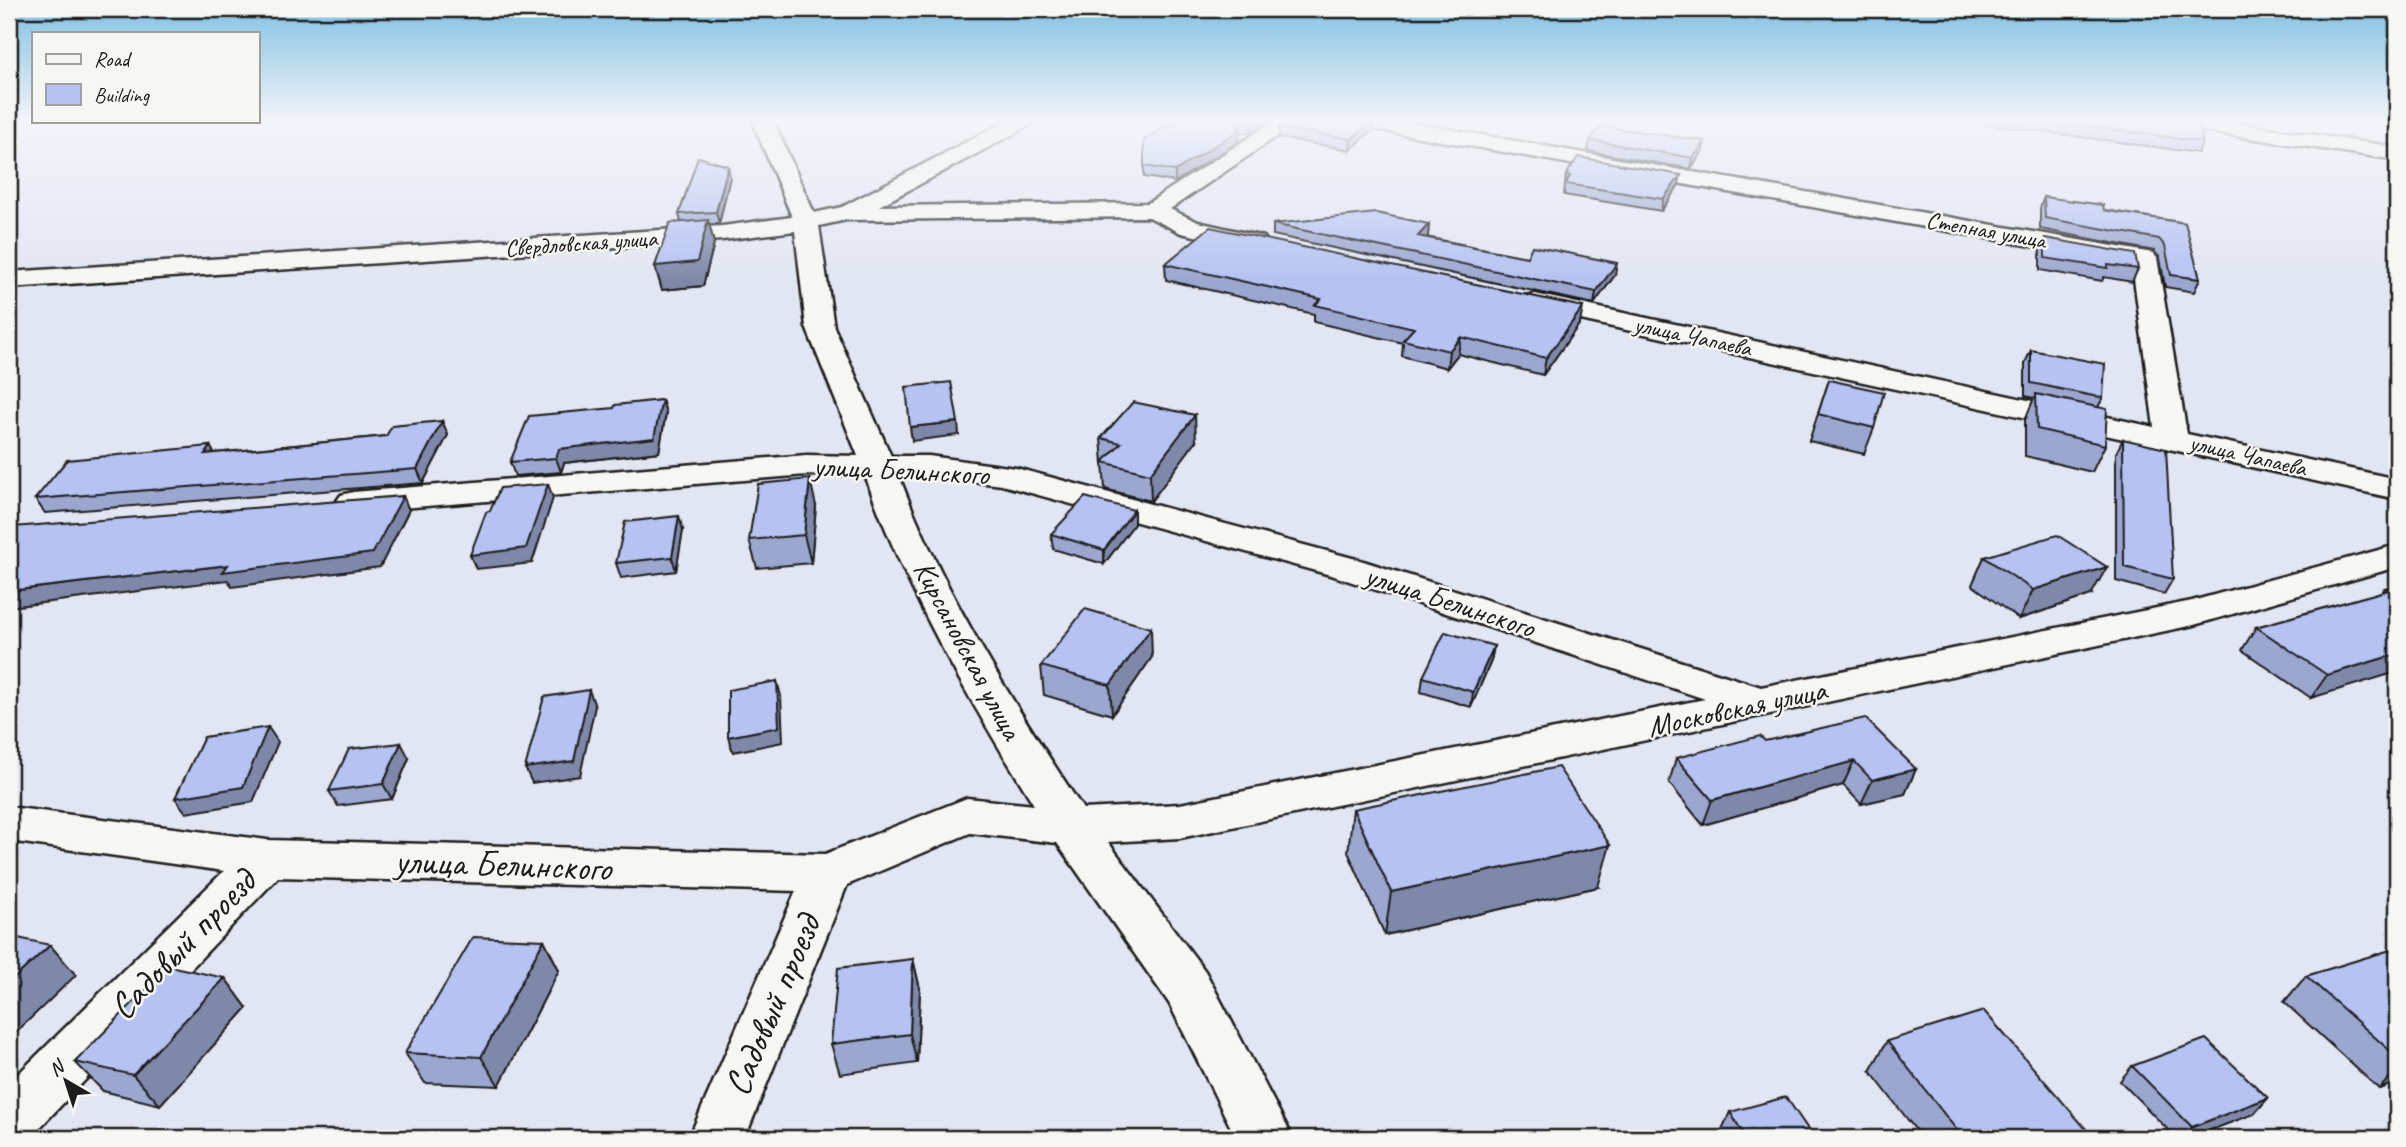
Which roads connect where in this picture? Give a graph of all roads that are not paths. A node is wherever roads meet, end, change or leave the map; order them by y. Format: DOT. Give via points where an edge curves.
graph roads {
  1 [pos="785,174"];
  2 [pos="922,174"];
  3 [pos="1209,174"];
  4 [pos="1663,174"];
  5 [pos="1153,210"];
  6 [pos="846,213"];
  7 [pos="806,222"];
  8 [pos="1286,248"];
  9 [pos="9,280"];
  10 [pos="1504,295"];
  11 [pos="2172,438"];
  12 [pos="878,464"];
  13 [pos="2397,489"];
  14 [pos="325,504"];
  15 [pos="2397,556"];
  16 [pos="1762,703"];
  17 [pos="9,824"];
  18 [pos="1071,827"];
  19 [pos="267,858"];
  20 [pos="828,873"];
  21 [pos="9,1121"];
  22 [pos="717,1138"];
  23 [pos="1265,1138"];
  1 -- 7 [label="street, Кирсановская улица"];
  2 -- 6 [label="street"];
  3 -- 5 [label="street"];
  4 -- 11 [label="street, Степная улица" via="2144,258"];
  5 -- 6 [label="street, Свердловская улица"];
  5 -- 8 [label="street" via="1190,228"];
  6 -- 7 [label="street, Свердловская улица"];
  7 -- 9 [label="street, Свердловская улица" via="722,233"];
  7 -- 12 [label="street, Кирсановская улица" via="820,327"];
  10 -- 11 [label="street, улица Чапаева"];
  11 -- 13 [label="street, улица Чапаева"];
  12 -- 14 [label="street, улица Белинского" via="807,464"];
  12 -- 16 [label="street, улица Белинского" via="1004,475 1347,568"];
  12 -- 18 [label="street, Кирсановская улица" via="956,638"];
  15 -- 16 [label="street, Московская улица" via="2194,613"];
  16 -- 18 [label="street, Московская улица" via="1180,821"];
  17 -- 19 [label="street, улица Белинского"];
  18 -- 20 [label="street, улица Белинского" via="967,815"];
  18 -- 23 [label="street, Кирсановская улица" via="1187,987"];
  19 -- 20 [label="street, улица Белинского"];
  19 -- 21 [label="street, Садовый проезд"];
  20 -- 22 [label="street, Садовый проезд"];
}
